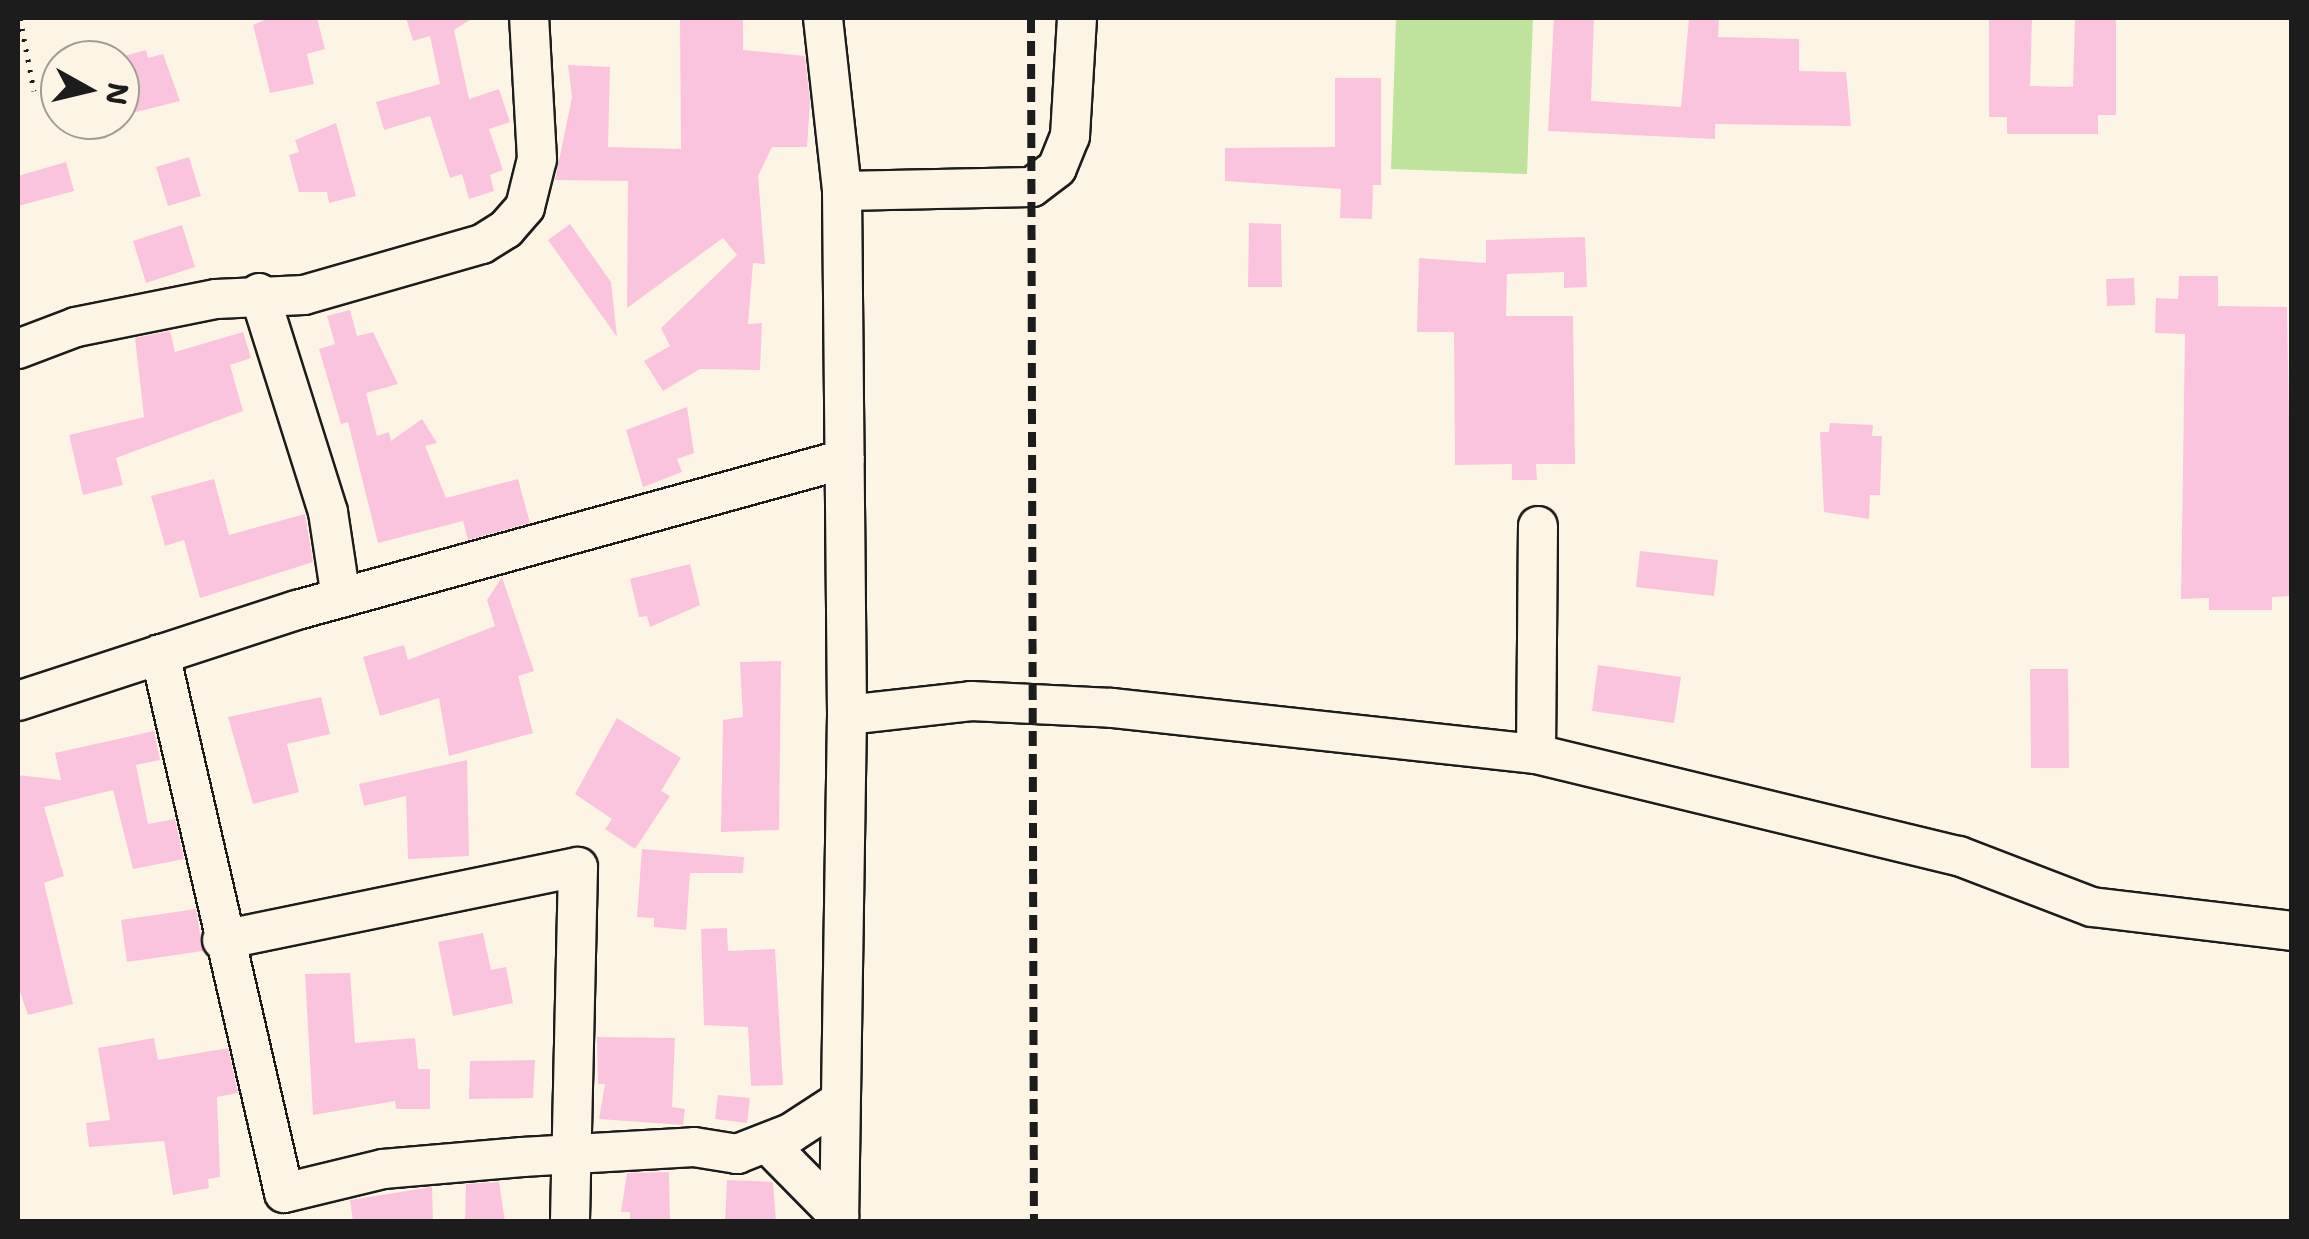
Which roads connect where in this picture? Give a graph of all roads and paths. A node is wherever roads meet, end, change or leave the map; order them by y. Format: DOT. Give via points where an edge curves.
graph roads {
  1 [pos="20,18"];
  2 [pos="529,18"];
  3 [pos="823,18"];
  4 [pos="1078,18"];
  5 [pos="34,91"];
  6 [pos="842,191"];
  7 [pos="259,293"];
  8 [pos="18,349"];
  9 [pos="845,459"];
  10 [pos="1538,526"];
  11 [pos="341,598"];
  12 [pos="160,654"];
  13 [pos="18,701"];
  14 [pos="847,715"];
  15 [pos="1536,754"];
  16 [pos="2292,931"];
  17 [pos="222,940"];
  18 [pos="837,1102"];
  19 [pos="767,1143"];
  20 [pos="572,1154"];
  21 [pos="287,1207"];
  22 [pos="839,1219"];
  23 [pos="570,1222"];
  1 -- 5 [label="path"];
  2 -- 7 [label="street" via="537,159 525,206 506,229 482,244 304,296"];
  3 -- 6 [label="street"];
  4 -- 6 [label="street" via="1070,136 1057,168 1032,187"];
  6 -- 9 [label="street"];
  7 -- 8 [label="street" via="76,328"];
  7 -- 11 [label="street" via="328,512"];
  9 -- 11 [label="street"];
  9 -- 14 [label="street"];
  10 -- 15 [label="street"];
  11 -- 12 [label="street"];
  12 -- 13 [label="street"];
  12 -- 17 [label="street"];
  14 -- 15 [label="street" via="970,700 1112,708"];
  14 -- 18 [label="street"];
  15 -- 16 [label="street" via="1959,856 2092,907"];
  17 -- 20 [label="street" via="578,867"];
  17 -- 21 [label="street"];
  18 -- 19 [label="street"];
  18 -- 22 [label="street"];
  19 -- 20 [label="street" via="736,1154 694,1147"];
  19 -- 22 [label="street"];
  20 -- 21 [label="street" via="383,1169"];
  20 -- 23 [label="street"];
}
